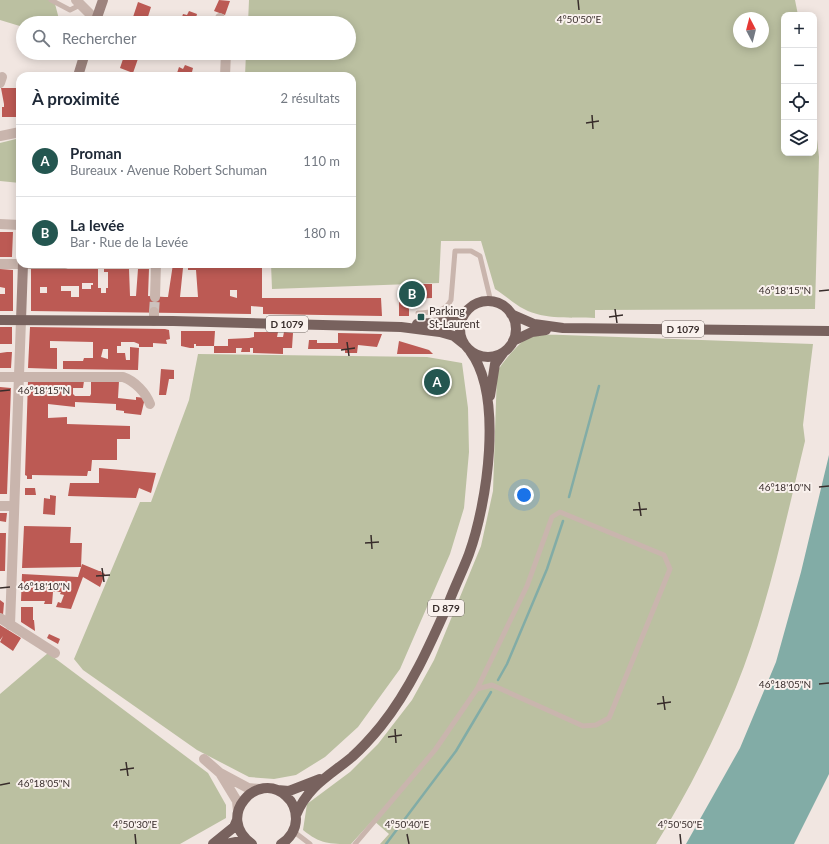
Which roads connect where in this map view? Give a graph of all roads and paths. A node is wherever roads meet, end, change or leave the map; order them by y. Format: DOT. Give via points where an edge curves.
graph roads {
  1 [pos="51,0"];
  2 [pos="103,0"];
  3 [pos="78,3"];
  4 [pos="91,16"];
  5 [pos="98,16"];
  6 [pos="83,60"];
  7 [pos="226,60"];
  8 [pos="80,72"];
  9 [pos="225,72"];
  10 [pos="16,133"];
  11 [pos="0,136"];
  12 [pos="0,224"];
  13 [pos="16,225"];
  14 [pos="0,264"];
  15 [pos="16,264"];
  16 [pos="23,268"];
  17 [pos="156,268"];
  18 [pos="155,297"];
  19 [pos="491,302"];
  20 [pos="418,313"];
  21 [pos="464,314"];
  22 [pos="511,314"];
  23 [pos="0,320"];
  24 [pos="21,320"];
  25 [pos="401,327"];
  26 [pos="563,328"];
  27 [pos="829,331"];
  28 [pos="513,341"];
  29 [pos="467,348"];
  30 [pos="505,352"];
  31 [pos="0,377"];
  32 [pos="19,377"];
  33 [pos="150,404"];
  34 [pos="488,404"];
  35 [pos="0,506"];
  36 [pos="14,506"];
  37 [pos="0,618"];
  38 [pos="10,625"];
  39 [pos="54,653"];
  40 [pos="477,689"];
  41 [pos="204,760"];
  42 [pos="220,773"];
  43 [pos="324,777"];
  44 [pos="260,789"];
  45 [pos="276,790"];
  46 [pos="237,815"];
  47 [pos="296,815"];
  48 [pos="293,831"];
  49 [pos="249,842"];
  50 [pos="212,844"];
  51 [pos="226,844"];
  52 [pos="281,844"];
  53 [pos="310,844"];
  54 [pos="355,844"];
  1 -- 3 [label="lane" via="70,10"];
  2 -- 5 [label="street"];
  3 -- 4 [label="street"];
  6 -- 8 [label="street"];
  7 -- 9 [label="street"];
  10 -- 11 [label="street"];
  12 -- 13 [label="street"];
  14 -- 15 [label="street"];
  16 -- 24 [label="street"];
  17 -- 18 [label="street"];
  19 -- 20 [label="lane" via="480,256 471,251 455,251 449,305 437,311"];
  19 -- 21 [label="main road" via="476,304"];
  19 -- 22 [label="main road" via="505,308"];
  21 -- 25 [label="main road, D 1079" via="446,322"];
  21 -- 29 [label="main road" via="460,329"];
  22 -- 26 [label="main road, D 1079" via="534,324"];
  22 -- 28 [label="main road" via="516,329"];
  23 -- 24 [label="main road, D 1079"];
  24 -- 25 [label="main road, D 1079" via="154,316"];
  24 -- 32 [label="street"];
  25 -- 29 [label="main road, D 1079" via="454,336"];
  26 -- 27 [label="main road, D 1079"];
  26 -- 28 [label="main road, D 1079" via="532,332"];
  28 -- 30 [label="main road"];
  29 -- 30 [label="main road" via="486,357"];
  29 -- 34 [label="main road, D 879" via="482,370"];
  30 -- 34 [label="main road, D 879" via="495,364"];
  31 -- 32 [label="street"];
  32 -- 33 [label="street" via="124,377 135,384"];
  32 -- 36 [label="street"];
  34 -- 43 [label="main road, D 879" via="489,461 477,529 439,624 405,692 381,727 352,757"];
  35 -- 36 [label="street"];
  36 -- 38 [label="street"];
  37 -- 38 [label="street"];
  38 -- 39 [label="street"];
  40 -- 40 [label="lane" via="492,685 583,726 596,725 609,718 670,569 664,555 560,512 552,516 527,586"];
  40 -- 54 [label="lane" via="435,750"];
  41 -- 42 [label="street"];
  42 -- 44 [label="street" via="248,788"];
  42 -- 46 [label="street" via="237,801"];
  43 -- 45 [label="main road, D 879" via="289,791"];
  43 -- 47 [label="main road, D 879" via="302,802"];
  44 -- 45 [label="main road"];
  44 -- 46 [label="main road" via="246,797"];
  45 -- 47 [label="main road" via="290,800"];
  46 -- 49 [label="main road" via="241,833"];
  46 -- 50 [label="main road" via="234,827"];
  47 -- 48 [label="main road"];
  48 -- 52 [label="main road"];
  48 -- 53 [label="lane"];
  49 -- 51 [label="main road"];
}
